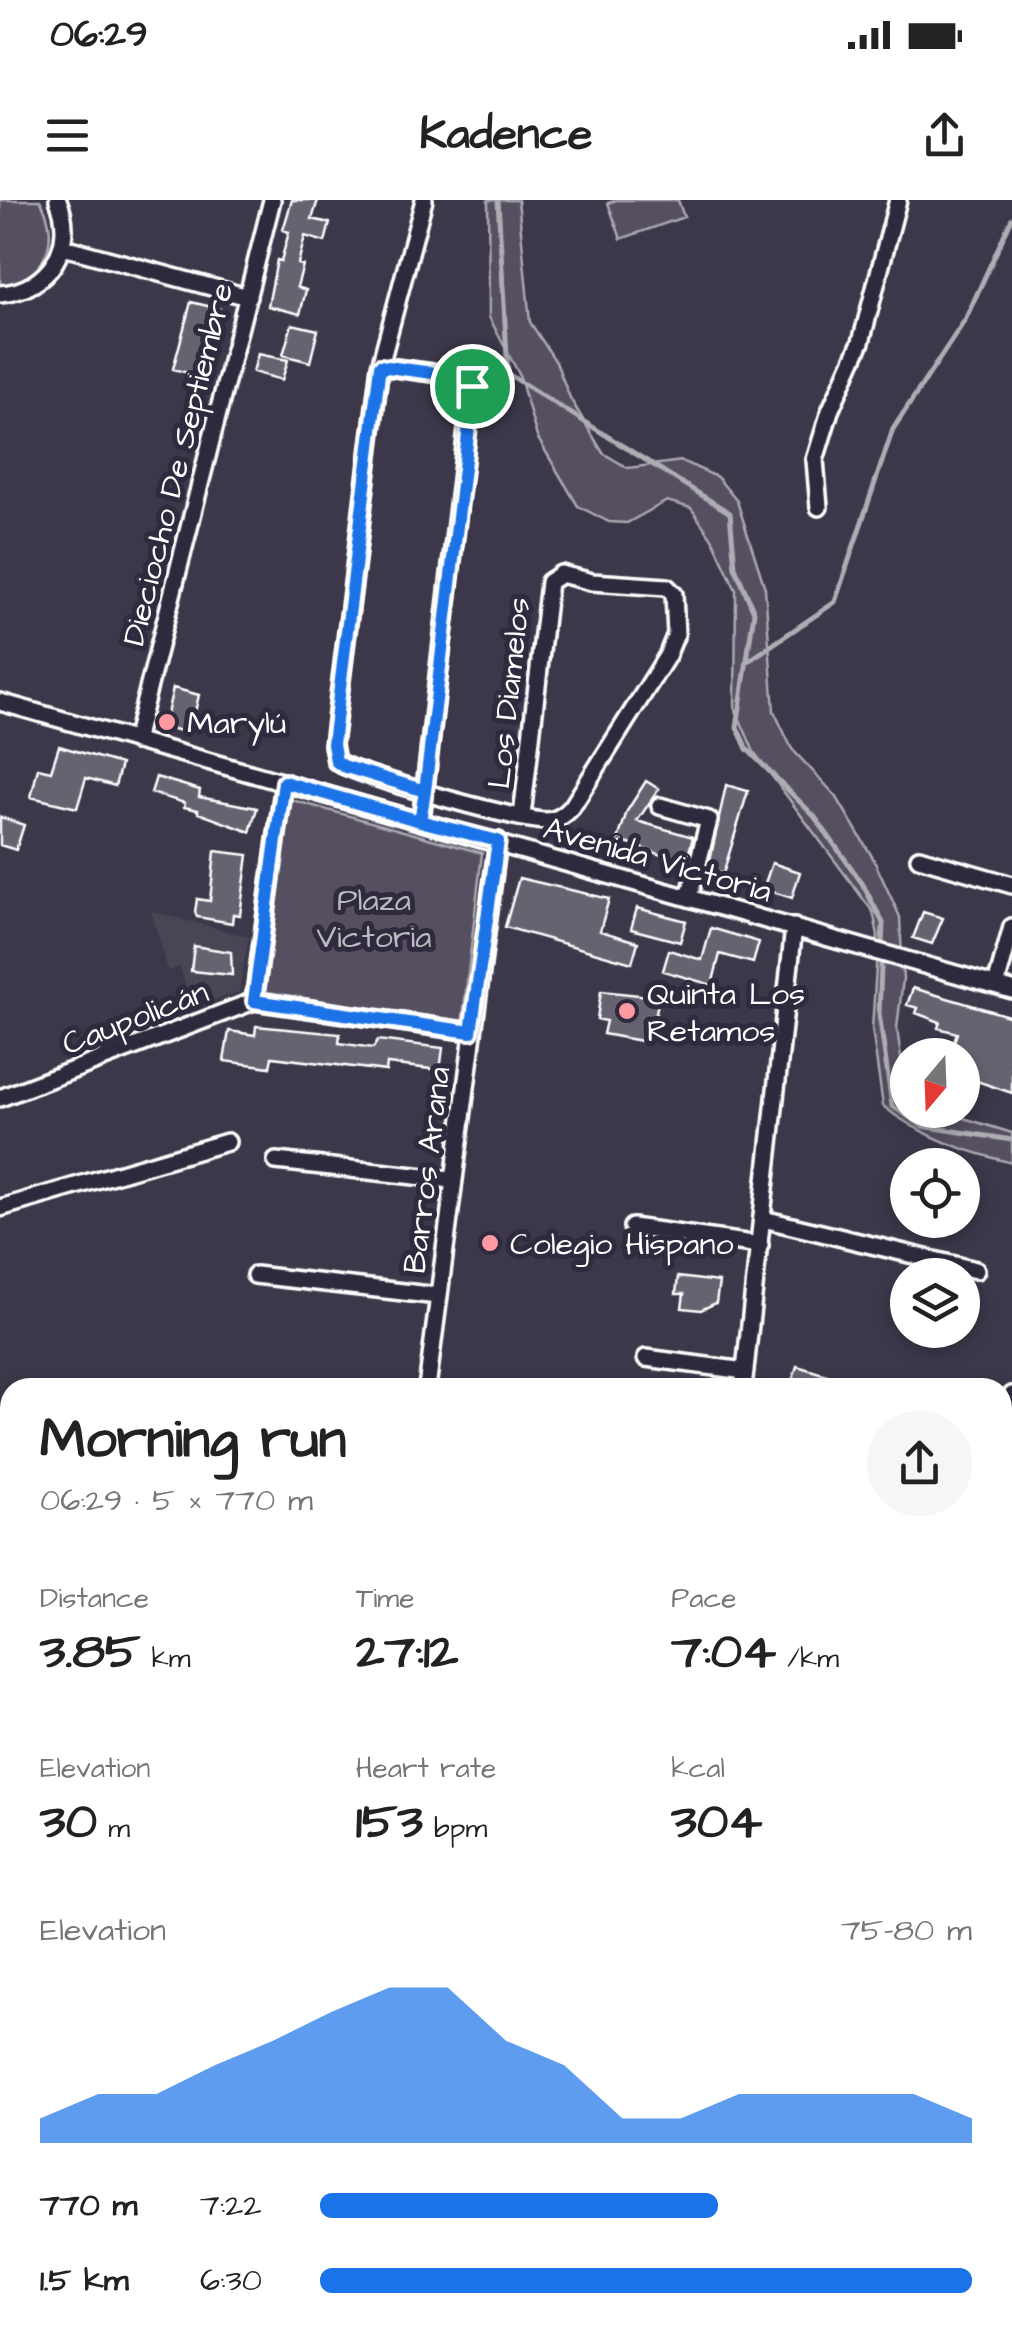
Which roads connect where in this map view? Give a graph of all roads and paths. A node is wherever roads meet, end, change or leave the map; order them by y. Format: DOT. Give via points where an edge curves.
graph roads {
  1 [pos="58,200"];
  2 [pos="272,200"];
  3 [pos="424,200"];
  4 [pos="898,200"];
  5 [pos="63,247"];
  6 [pos="0,294"];
  7 [pos="248,297"];
  8 [pos="380,366"];
  9 [pos="819,507"];
  10 [pos="0,702"];
  11 [pos="135,741"];
  12 [pos="284,782"];
  13 [pos="425,791"];
  14 [pos="660,806"];
  15 [pos="522,816"];
  16 [pos="420,821"];
  17 [pos="498,841"];
  18 [pos="919,858"];
  19 [pos="1012,885"];
  20 [pos="689,898"];
  21 [pos="794,927"];
  22 [pos="1012,927"];
  23 [pos="1004,987"];
  24 [pos="254,1001"];
  25 [pos="471,1032"];
  26 [pos="0,1098"];
  27 [pos="227,1142"];
  28 [pos="276,1161"];
  29 [pos="452,1180"];
  30 [pos="0,1208"];
  31 [pos="763,1219"];
  32 [pos="632,1227"];
  33 [pos="760,1244"];
  34 [pos="926,1258"];
  35 [pos="255,1276"];
  36 [pos="438,1296"];
  37 [pos="646,1358"];
  38 [pos="429,1378"];
  39 [pos="739,1378"];
  40 [pos="744,1378"];
  1 -- 5 [label="street"];
  2 -- 7 [label="street, Dieciocho De Septiembre"];
  3 -- 8 [label="street"];
  4 -- 9 [label="street" via="861,342 814,460"];
  5 -- 6 [label="street" via="41,280"];
  5 -- 7 [label="street"];
  7 -- 11 [label="street, Dieciocho De Septiembre"];
  8 -- 13 [label="street" via="333,744 336,761"];
  8 -- 13 [label="street" via="470,378 472,386"];
  10 -- 11 [label="street, Avenida Victoria"];
  11 -- 12 [label="street, Avenida Victoria"];
  12 -- 16 [label="street, Avenida Victoria"];
  12 -- 24 [label="street"];
  13 -- 15 [label="street"];
  13 -- 16 [label="street"];
  14 -- 20 [label="street" via="709,820"];
  15 -- 15 [label="street, Los Diamelos" via="553,821 572,806 667,656 676,634 674,594 667,587 552,578"];
  16 -- 17 [label="street, Avenida Victoria"];
  17 -- 20 [label="street, Avenida Victoria"];
  17 -- 25 [label="street, Barros Arana"];
  18 -- 19 [label="street"];
  20 -- 21 [label="street, Avenida Victoria"];
  21 -- 23 [label="street, Avenida Victoria"];
  21 -- 31 [label="street"];
  22 -- 23 [label="street"];
  24 -- 25 [label="street, Caupolicán"];
  24 -- 26 [label="street, Caupolicán"];
  25 -- 29 [label="street, Barros Arana"];
  27 -- 30 [label="street"];
  28 -- 29 [label="street"];
  29 -- 36 [label="street, Barros Arana"];
  31 -- 33 [label="street"];
  31 -- 34 [label="street"];
  32 -- 33 [label="street"];
  33 -- 40 [label="street"];
  35 -- 36 [label="street"];
  36 -- 38 [label="street, Barros Arana"];
  37 -- 39 [label="street"];
}
